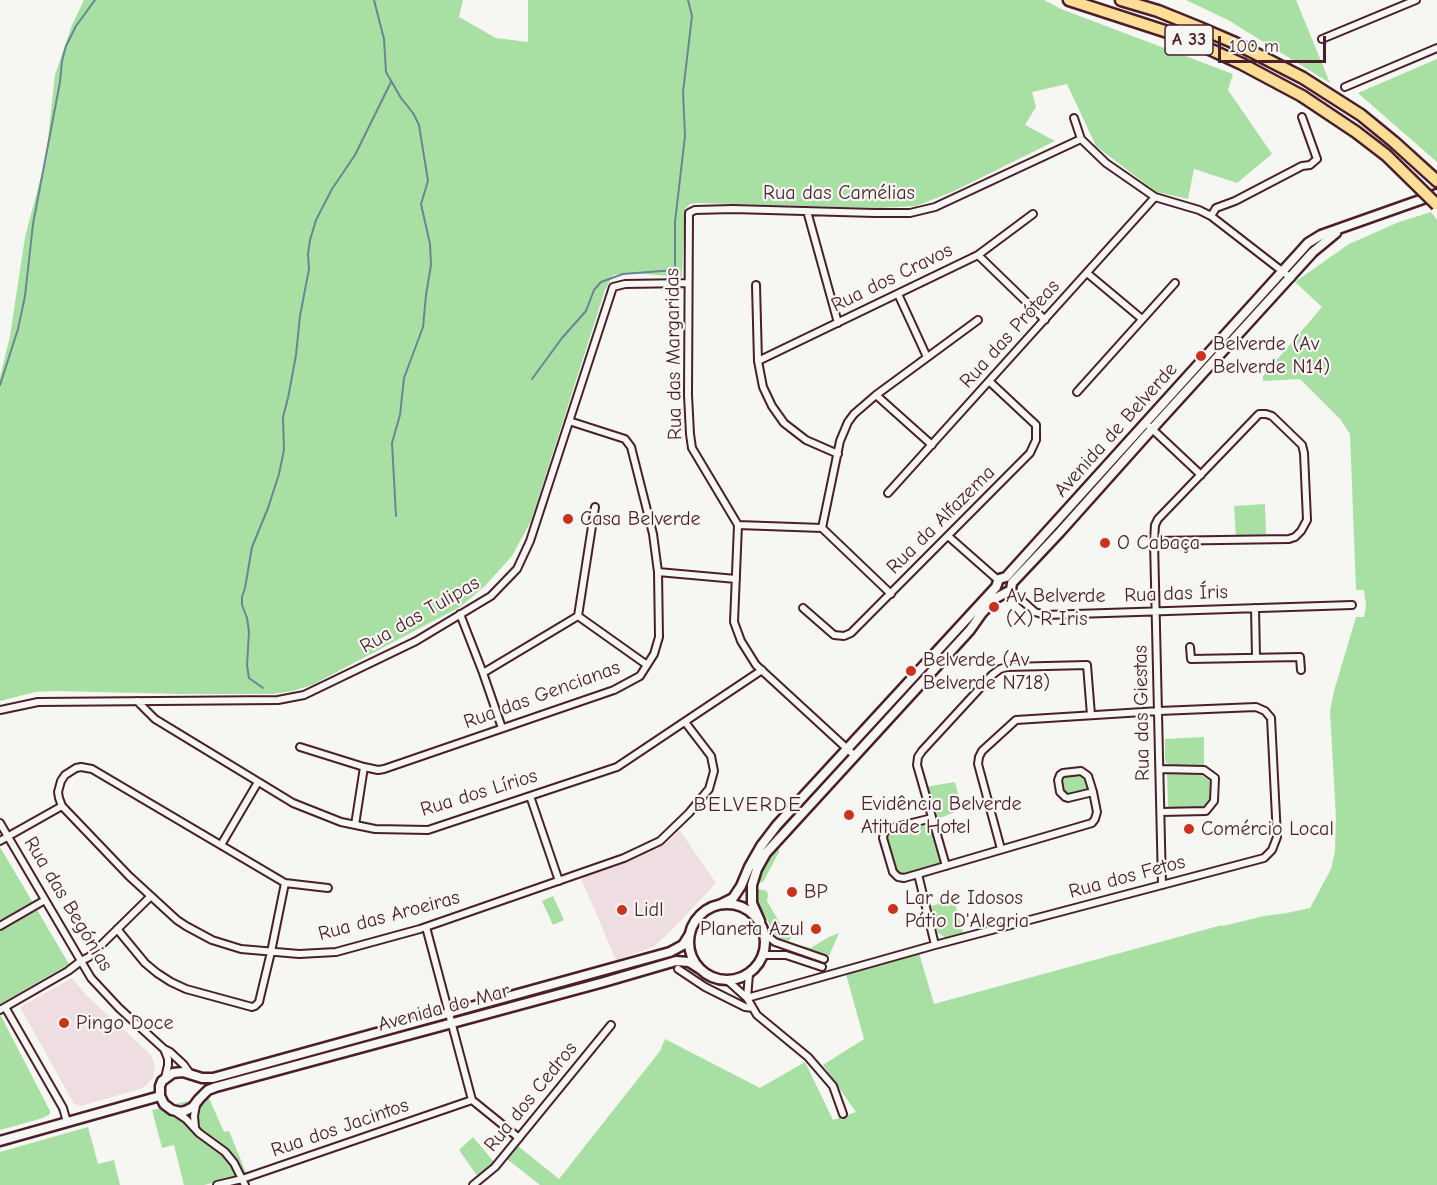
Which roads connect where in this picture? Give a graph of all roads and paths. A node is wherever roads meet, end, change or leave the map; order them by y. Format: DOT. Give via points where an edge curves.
graph roads {
  1 [pos="1069,0"];
  2 [pos="1120,0"];
  3 [pos="1416,0"];
  4 [pos="1323,39"];
  5 [pos="1437,48"];
  6 [pos="1346,87"];
  7 [pos="1302,117"];
  8 [pos="1074,118"];
  9 [pos="1081,139"];
  10 [pos="1437,181"];
  11 [pos="1437,194"];
  12 [pos="1155,197"];
  13 [pos="1437,205"];
  14 [pos="807,211"];
  15 [pos="689,213"];
  16 [pos="1033,214"];
  17 [pos="1211,216"];
  18 [pos="1344,226"];
  19 [pos="978,255"];
  20 [pos="1282,271"];
  21 [pos="1087,273"];
  22 [pos="1291,278"];
  23 [pos="688,283"];
  24 [pos="1175,284"];
  25 [pos="756,285"];
  26 [pos="898,294"];
  27 [pos="1142,319"];
  28 [pos="978,320"];
  29 [pos="1045,320"];
  30 [pos="838,323"];
  31 [pos="927,357"];
  32 [pos="758,361"];
  33 [pos="990,382"];
  34 [pos="1077,392"];
  35 [pos="876,395"];
  36 [pos="569,421"];
  37 [pos="1149,426"];
  38 [pos="932,445"];
  39 [pos="838,454"];
  40 [pos="1200,475"];
  41 [pos="888,492"];
  42 [pos="595,507"];
  43 [pos="738,525"];
  44 [pos="822,528"];
  45 [pos="948,536"];
  46 [pos="1154,541"];
  47 [pos="658,572"];
  48 [pos="736,579"];
  49 [pos="1004,585"];
  50 [pos="891,594"];
  51 [pos="1352,605"];
  52 [pos="802,608"];
  53 [pos="1255,608"];
  54 [pos="1156,611"];
  55 [pos="460,614"];
  56 [pos="578,616"];
  57 [pos="1190,647"];
  58 [pos="1256,657"];
  59 [pos="647,664"];
  60 [pos="762,670"];
  61 [pos="1300,670"];
  62 [pos="483,673"];
  63 [pos="137,700"];
  64 [pos="0,710"];
  65 [pos="1159,711"];
  66 [pos="1091,715"];
  67 [pos="685,722"];
  68 [pos="502,728"];
  69 [pos="300,747"];
  70 [pos="848,748"];
  71 [pos="855,756"];
  72 [pos="364,767"];
  73 [pos="1160,769"];
  74 [pos="258,782"];
  75 [pos="1093,792"];
  76 [pos="530,796"];
  77 [pos="62,806"];
  78 [pos="1161,812"];
  79 [pos="932,818"];
  80 [pos="0,824"];
  81 [pos="355,825"];
  82 [pos="8,837"];
  83 [pos="0,841"];
  84 [pos="221,845"];
  85 [pos="1001,849"];
  86 [pos="946,866"];
  87 [pos="918,874"];
  88 [pos="559,880"];
  89 [pos="285,883"];
  90 [pos="1162,885"];
  91 [pos="328,888"];
  92 [pos="151,896"];
  93 [pos="45,900"];
  94 [pos="721,904"];
  95 [pos="760,921"];
  96 [pos="0,926"];
  97 [pos="426,927"];
  98 [pos="117,929"];
  99 [pos="690,933"];
  100 [pos="765,933"];
  101 [pos="935,945"];
  102 [pos="272,952"];
  103 [pos="764,955"];
  104 [pos="824,959"];
  105 [pos="81,961"];
  106 [pos="822,967"];
  107 [pos="678,969"];
  108 [pos="700,969"];
  109 [pos="749,974"];
  110 [pos="727,980"];
  111 [pos="747,998"];
  112 [pos="3,1008"];
  113 [pos="753,1008"];
  114 [pos="450,1013"];
  115 [pos="452,1023"];
  116 [pos="611,1025"];
  117 [pos="164,1049"];
  118 [pos="192,1076"];
  119 [pos="165,1078"];
  120 [pos="160,1096"];
  121 [pos="472,1100"];
  122 [pos="198,1101"];
  123 [pos="172,1110"];
  124 [pos="843,1114"];
  125 [pos="67,1122"];
  126 [pos="195,1128"];
  127 [pos="519,1138"];
  128 [pos="0,1141"];
  129 [pos="244,1182"];
  130 [pos="217,1185"];
  131 [pos="473,1185"];
  1 -- 13 [label="highway, A 33, bridge" via="1183,37 1302,96 1378,149"];
  2 -- 10 [label="highway, A 33" via="1209,32 1303,78 1361,116"];
  3 -- 4 [label="street"];
  5 -- 6 [label="street"];
  7 -- 17 [label="street" via="1317,159 1216,208"];
  8 -- 9 [label="street"];
  9 -- 12 [label="street" via="1106,163"];
  9 -- 14 [label="street, Rua das Camélias" via="935,207 910,213"];
  11 -- 18 [label="main road"];
  12 -- 17 [label="street"];
  12 -- 21 [label="street, Rua das Próteas"];
  14 -- 15 [label="street, Rua das Camélias" via="732,209"];
  14 -- 30 [label="street"];
  15 -- 23 [label="street, Rua das Margaridas"];
  16 -- 19 [label="street, Rua dos Cravos"];
  17 -- 20 [label="street"];
  18 -- 20 [label="main road, Avenida de Belverde" via="1315,238"];
  18 -- 22 [label="main road, Avenida de Belverde" via="1313,252"];
  19 -- 26 [label="street, Rua dos Cravos"];
  19 -- 29 [label="street"];
  20 -- 22 [label="street"];
  20 -- 37 [label="main road, Avenida de Belverde"];
  21 -- 27 [label="street"];
  21 -- 29 [label="street, Rua das Próteas"];
  22 -- 37 [label="main road, Avenida de Belverde"];
  23 -- 36 [label="street, Rua das Tulipas" via="613,287"];
  23 -- 43 [label="street, Rua das Margaridas" via="692,448"];
  24 -- 27 [label="street"];
  25 -- 32 [label="street"];
  26 -- 30 [label="street, Rua dos Cravos"];
  26 -- 31 [label="street"];
  27 -- 34 [label="street"];
  28 -- 31 [label="street"];
  29 -- 33 [label="street, Rua das Próteas"];
  30 -- 32 [label="street, Rua dos Cravos"];
  31 -- 35 [label="street"];
  32 -- 39 [label="street" via="763,387 784,423 806,440"];
  33 -- 38 [label="street, Rua das Próteas"];
  33 -- 45 [label="street, Rua da Alfazema" via="1036,425 1036,440 1029,453"];
  35 -- 38 [label="street"];
  35 -- 39 [label="street" via="848,422"];
  36 -- 47 [label="street, Rua das Gencianas" via="625,439 631,447 653,534"];
  36 -- 55 [label="street, Rua das Tulipas" via="517,569 491,596"];
  37 -- 40 [label="street"];
  37 -- 49 [label="main road, Avenida de Belverde"];
  38 -- 41 [label="street, Rua das Próteas"];
  39 -- 44 [label="street"];
  40 -- 46 [label="street" via="1156,522"];
  40 -- 46 [label="street" via="1256,416 1269,414 1303,448 1306,523 1289,539"];
  42 -- 56 [label="street"];
  43 -- 44 [label="street"];
  43 -- 48 [label="street"];
  44 -- 50 [label="street"];
  45 -- 49 [label="street, Rua das Íris"];
  45 -- 50 [label="street, Rua da Alfazema"];
  46 -- 54 [label="street, Rua das Giestas"];
  47 -- 48 [label="street"];
  47 -- 59 [label="street, Rua das Gencianas" via="659,637"];
  48 -- 60 [label="street" via="734,622 741,641"];
  49 -- 54 [label="street, Rua das Íris" via="1035,612 1045,615"];
  49 -- 70 [label="main road, Avenida de Belverde"];
  49 -- 71 [label="main road, Avenida de Belverde" via="970,630"];
  50 -- 52 [label="street, Rua da Alfazema" via="844,636 829,632"];
  51 -- 53 [label="street, Rua das Íris"];
  53 -- 54 [label="street, Rua das Íris"];
  53 -- 58 [label="street"];
  54 -- 65 [label="street, Rua das Giestas"];
  55 -- 62 [label="street"];
  55 -- 63 [label="street, Rua das Tulipas" via="416,641 304,695 278,700"];
  56 -- 59 [label="street"];
  56 -- 62 [label="street"];
  57 -- 58 [label="street" via="1191,659"];
  58 -- 61 [label="street" via="1300,657"];
  59 -- 68 [label="street, Rua das Gencianas" via="640,676 614,690"];
  60 -- 67 [label="street, Rua dos Lírios"];
  60 -- 70 [label="street"];
  62 -- 68 [label="street"];
  63 -- 64 [label="street, Rua das Tulipas" via="38,702"];
  63 -- 74 [label="street, Rua dos Lírios" via="155,719"];
  65 -- 66 [label="street"];
  65 -- 73 [label="street, Rua das Giestas"];
  65 -- 90 [label="street, Rua dos Fetos" via="1256,708 1268,713 1272,722 1277,837 1270,853 1261,859"];
  66 -- 79 [label="street" via="1087,665 1000,669 918,757"];
  66 -- 85 [label="street" via="1016,720 982,751 978,764"];
  67 -- 76 [label="street, Rua dos Lírios" via="617,767"];
  67 -- 88 [label="street, Rua das Aroeiras" via="711,756 714,771 709,789 660,841"];
  68 -- 72 [label="street, Rua das Gencianas" via="384,769"];
  69 -- 72 [label="street, Rua das Gencianas"];
  70 -- 71 [label="street"];
  70 -- 94 [label="main road, Avenida de Belverde" via="777,825 760,846 733,898"];
  71 -- 95 [label="main road, Avenida de Belverde" via="766,853 752,885 752,903"];
  72 -- 81 [label="street"];
  73 -- 78 [label="street, Rua das Giestas"];
  73 -- 78 [label="street" via="1203,770 1215,778 1214,801 1206,811"];
  74 -- 81 [label="street, Rua dos Lírios" via="293,803"];
  74 -- 84 [label="street"];
  75 -- 75 [label="street" via="1083,771 1063,773 1058,778 1060,792 1066,798"];
  75 -- 85 [label="street" via="1097,812 1092,823"];
  76 -- 81 [label="street, Rua dos Lírios" via="428,830"];
  76 -- 88 [label="street"];
  77 -- 82 [label="street"];
  77 -- 84 [label="street" via="58,792 65,775 76,768 93,769"];
  77 -- 92 [label="street, Rua das Aroeiras"];
  78 -- 90 [label="street, Rua das Giestas"];
  79 -- 86 [label="street"];
  79 -- 87 [label="street" via="888,829 883,835 895,875 901,878"];
  80 -- 82 [label="street, Rua das Begónias"];
  82 -- 83 [label="street"];
  82 -- 93 [label="street, Rua das Begónias"];
  84 -- 89 [label="street"];
  85 -- 86 [label="street"];
  86 -- 87 [label="street"];
  87 -- 101 [label="street"];
  88 -- 97 [label="street, Rua das Aroeiras"];
  89 -- 91 [label="street"];
  89 -- 102 [label="street"];
  90 -- 101 [label="street, Rua dos Fetos"];
  92 -- 98 [label="street"];
  92 -- 102 [label="street, Rua das Aroeiras" via="177,920 212,940 241,949"];
  93 -- 96 [label="street"];
  93 -- 105 [label="street, Rua das Begónias"];
  94 -- 95 [label="main road" via="743,907"];
  94 -- 99 [label="main road" via="701,914"];
  95 -- 100 [label="main road"];
  97 -- 102 [label="street, Rua das Aroeiras" via="336,952"];
  97 -- 114 [label="street"];
  98 -- 102 [label="street" via="145,963 171,982 252,1007 260,1002"];
  98 -- 105 [label="street"];
  99 -- 108 [label="main road" via="690,952"];
  99 -- 114 [label="main road, Avenida do Mar" via="687,941 670,952"];
  100 -- 103 [label="main road"];
  100 -- 104 [label="street" via="775,942"];
  101 -- 111 [label="street, Rua dos Fetos"];
  103 -- 106 [label="street" via="786,955"];
  103 -- 109 [label="main road"];
  105 -- 112 [label="street"];
  105 -- 117 [label="street, Rua das Begónias" via="91,978"];
  107 -- 113 [label="street" via="745,1008"];
  108 -- 110 [label="main road"];
  108 -- 115 [label="main road, Avenida do Mar" via="689,962 676,961"];
  109 -- 110 [label="main road"];
  109 -- 111 [label="street"];
  110 -- 111 [label="street"];
  111 -- 113 [label="street"];
  112 -- 125 [label="street" via="63,1108"];
  113 -- 124 [label="street" via="808,1057 833,1086"];
  114 -- 115 [label="street"];
  114 -- 118 [label="main road, Avenida do Mar" via="213,1078"];
  115 -- 121 [label="street"];
  115 -- 122 [label="main road, Avenida do Mar" via="216,1087"];
  116 -- 127 [label="street, Rua dos Cedros"];
  117 -- 118 [label="street, Rua das Begónias"];
  117 -- 119 [label="street" via="168,1059"];
  118 -- 119 [label="main road, Avenida do Mar" via="178,1072"];
  118 -- 122 [label="main road" via="200,1089"];
  119 -- 120 [label="main road"];
  120 -- 123 [label="main road"];
  120 -- 125 [label="main road"];
  121 -- 127 [label="street"];
  121 -- 129 [label="street, Rua dos Jacintos"];
  122 -- 123 [label="main road, Avenida do Mar" via="190,1110"];
  122 -- 126 [label="street"];
  123 -- 126 [label="street"];
  125 -- 128 [label="main road"];
  126 -- 129 [label="street" via="225,1152"];
  127 -- 131 [label="street, Rua dos Cedros" via="495,1167"];
  129 -- 130 [label="street, Rua dos Jacintos"];
}
